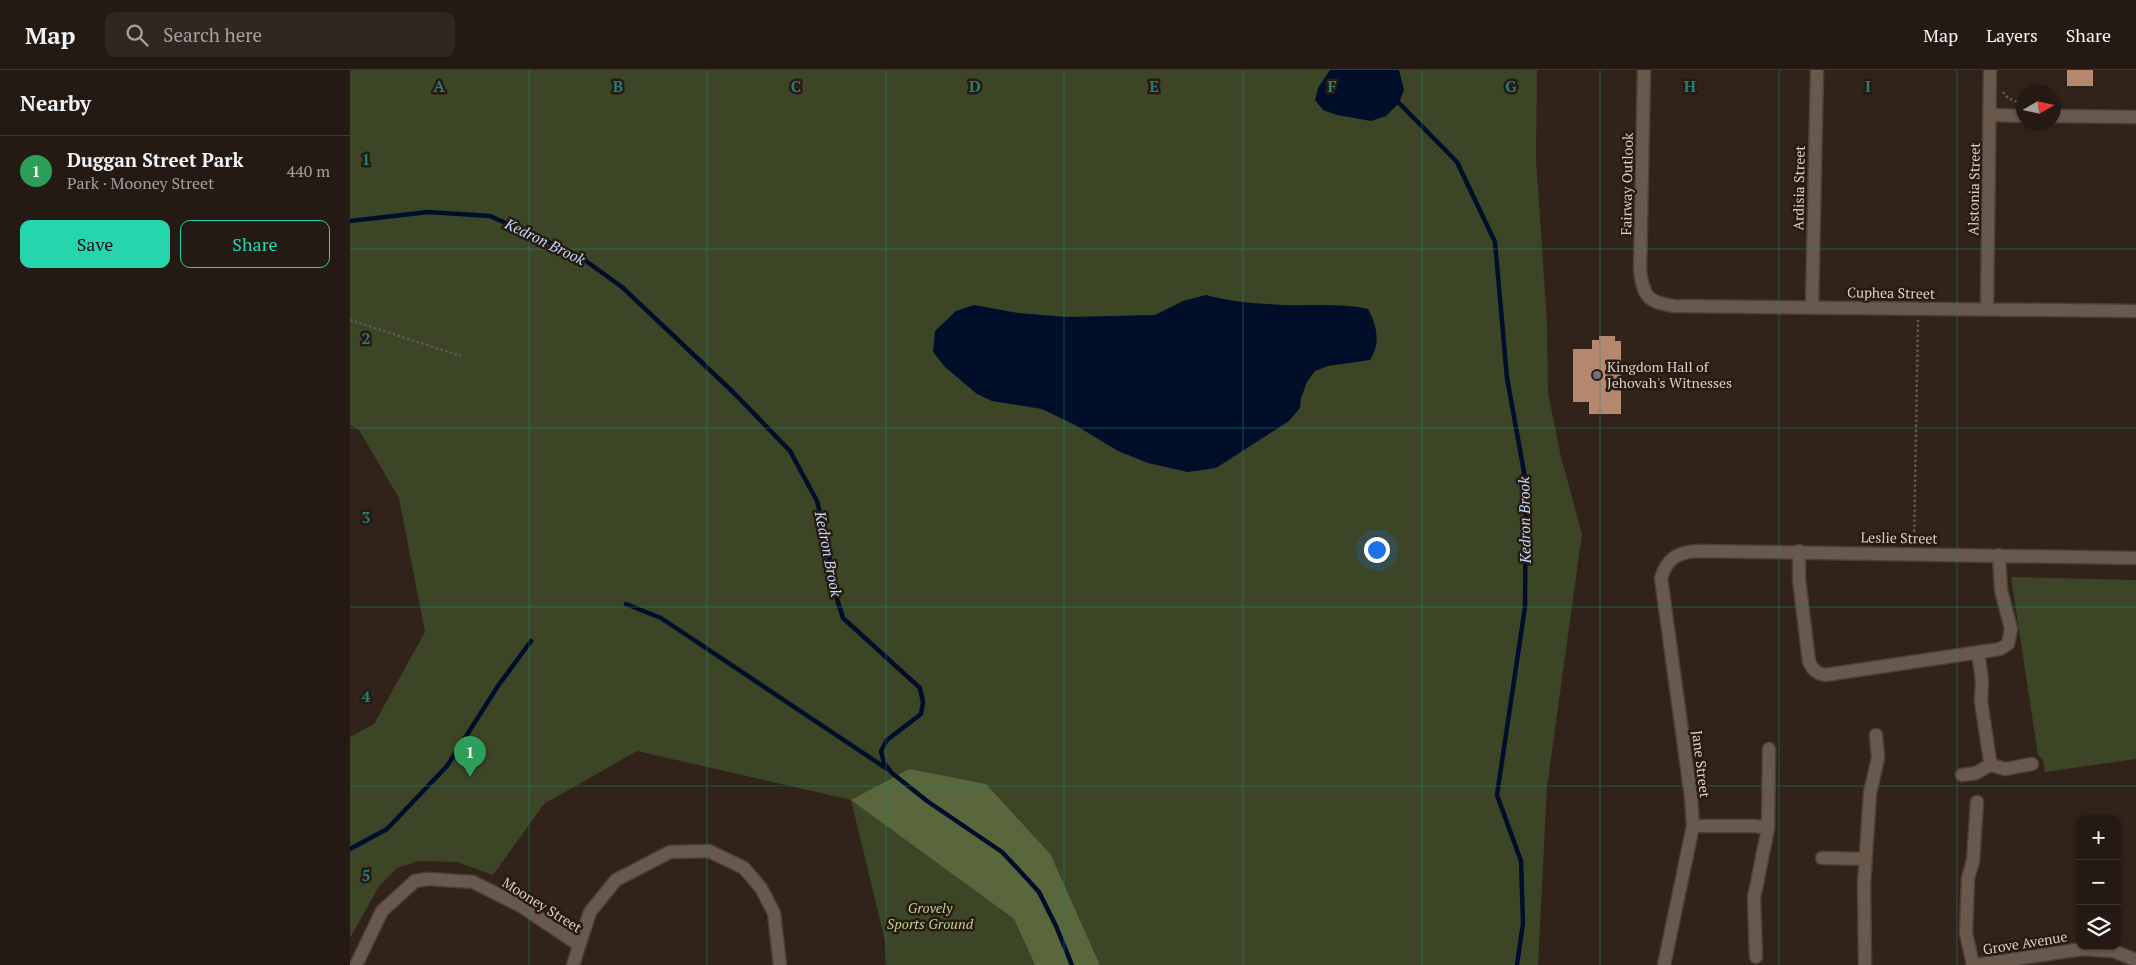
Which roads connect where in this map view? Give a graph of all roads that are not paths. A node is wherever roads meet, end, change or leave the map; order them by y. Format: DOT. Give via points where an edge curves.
graph roads {
  1 [pos="1644,70"];
  2 [pos="1817,70"];
  3 [pos="1990,70"];
  4 [pos="1990,115"];
  5 [pos="2016,116"];
  6 [pos="2061,116"];
  7 [pos="2136,117"];
  8 [pos="1647,297"];
  9 [pos="1812,307"];
  10 [pos="1987,309"];
  11 [pos="2136,311"];
  12 [pos="1799,551"];
  13 [pos="1999,555"];
  14 [pos="2136,558"];
  15 [pos="1665,565"];
  16 [pos="1978,652"];
  17 [pos="1876,735"];
  18 [pos="1769,749"];
  19 [pos="1992,764"];
  20 [pos="2032,764"];
  21 [pos="1962,775"];
  22 [pos="1976,802"];
  23 [pos="1693,826"];
  24 [pos="1768,828"];
  25 [pos="1822,858"];
  26 [pos="1866,859"];
  27 [pos="579,945"];
  28 [pos="1756,957"];
  29 [pos="2136,960"];
  30 [pos="356,965"];
  31 [pos="573,965"];
  32 [pos="780,965"];
  33 [pos="1664,965"];
  34 [pos="1865,965"];
  35 [pos="1975,965"];
  1 -- 8 [label="street, Fairway Outlook" via="1640,271"];
  2 -- 9 [label="street, Ardisia Street"];
  3 -- 4 [label="street, Alstonia Street"];
  4 -- 5 [label="street"];
  4 -- 10 [label="street, Alstonia Street"];
  6 -- 7 [label="street"];
  8 -- 9 [label="street, Cuphea Street" via="1657,304 1674,306"];
  9 -- 10 [label="street, Cuphea Street"];
  10 -- 11 [label="street, Cuphea Street"];
  12 -- 13 [label="street, Leslie Street"];
  12 -- 15 [label="street, Leslie Street" via="1683,552"];
  12 -- 16 [label="street" via="1799,579 1809,662 1817,673 1825,675"];
  13 -- 14 [label="street, Leslie Street"];
  13 -- 16 [label="street" via="2001,590 2010,638 2008,644 2000,649"];
  15 -- 23 [label="street, Jane Street" via="1661,578"];
  16 -- 19 [label="street" via="1981,701"];
  17 -- 26 [label="street" via="1878,758 1870,793"];
  18 -- 24 [label="street"];
  19 -- 20 [label="street" via="2005,769"];
  19 -- 21 [label="street" via="1976,773"];
  22 -- 35 [label="street" via="1966,933"];
  23 -- 24 [label="street"];
  23 -- 33 [label="street, Jane Street"];
  24 -- 28 [label="street" via="1754,898"];
  25 -- 26 [label="street"];
  26 -- 34 [label="street"];
  27 -- 30 [label="street, Mooney Street" via="521,906 473,882 428,879 415,881 382,911"];
  27 -- 31 [label="street"];
  27 -- 32 [label="street" via="590,912 616,880 670,852 709,851 744,868 761,888 774,914"];
  29 -- 35 [label="street, Grove Avenue" via="2113,951 2082,949"];
}
